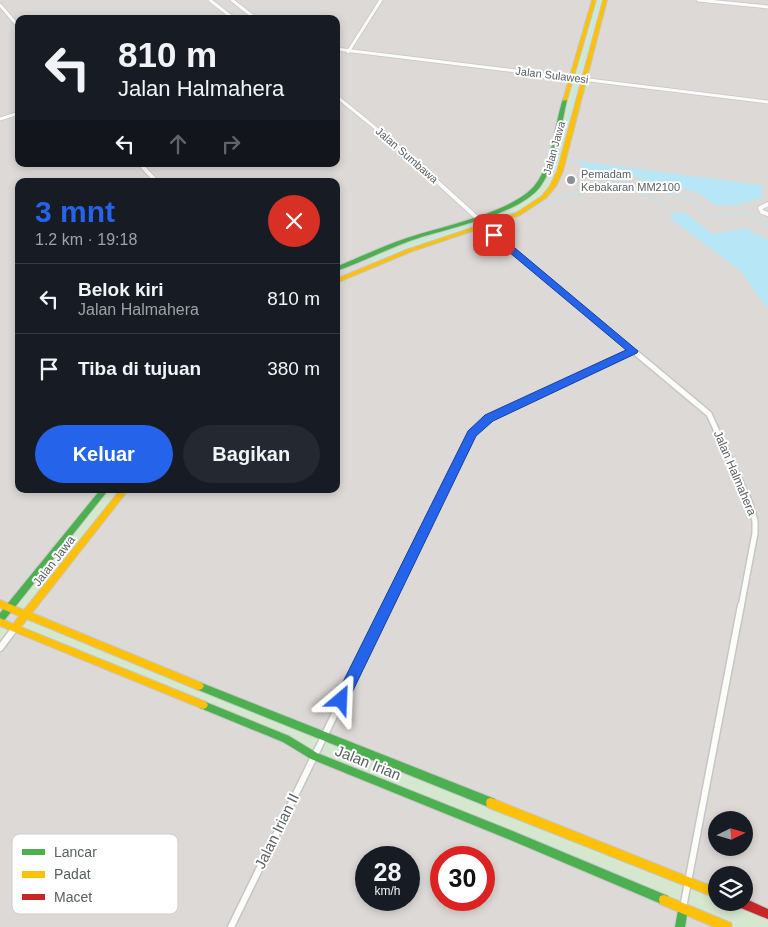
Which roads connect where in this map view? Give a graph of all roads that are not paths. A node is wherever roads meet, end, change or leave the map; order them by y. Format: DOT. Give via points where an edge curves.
graph roads {
  1 [pos="210,0"];
  2 [pos="232,0"];
  3 [pos="381,0"];
  4 [pos="594,0"];
  5 [pos="605,0"];
  6 [pos="698,0"];
  7 [pos="0,5"];
  8 [pos="768,7"];
  9 [pos="768,13"];
  10 [pos="229,15"];
  11 [pos="251,15"];
  12 [pos="15,22"];
  13 [pos="340,50"];
  14 [pos="349,51"];
  15 [pos="340,52"];
  16 [pos="573,79"];
  17 [pos="583,80"];
  18 [pos="340,101"];
  19 [pos="768,103"];
  20 [pos="15,114"];
  21 [pos="0,119"];
  22 [pos="549,158"];
  23 [pos="564,159"];
  24 [pos="145,167"];
  25 [pos="155,178"];
  26 [pos="542,179"];
  27 [pos="556,182"];
  28 [pos="768,204"];
  29 [pos="768,214"];
  30 [pos="474,218"];
  31 [pos="483,226"];
  32 [pos="340,267"];
  33 [pos="340,279"];
  34 [pos="633,351"];
  35 [pos="102,493"];
  36 [pos="122,493"];
  37 [pos="0,604"];
  38 [pos="9,608"];
  39 [pos="26,615"];
  40 [pos="0,621"];
  41 [pos="15,628"];
  42 [pos="0,648"];
  43 [pos="324,736"];
  44 [pos="314,756"];
  45 [pos="688,881"];
  46 [pos="708,890"];
  47 [pos="753,908"];
  48 [pos="683,909"];
  49 [pos="768,914"];
  50 [pos="231,927"];
  51 [pos="680,927"];
  52 [pos="727,927"];
  1 -- 10 [label="street"];
  2 -- 11 [label="street"];
  3 -- 14 [label="street"];
  4 -- 16 [label="street, Jalan Jawa"];
  5 -- 17 [label="street, Jalan Jawa"];
  6 -- 8 [label="street"];
  7 -- 12 [label="street"];
  8 -- 9 [label="street"];
  13 -- 14 [label="street, Jalan Sulawesi"];
  14 -- 15 [label="street, Jalan Sulawesi"];
  14 -- 16 [label="street, Jalan Sulawesi"];
  16 -- 17 [label="street, Jalan Sulawesi"];
  16 -- 22 [label="street, Jalan Jawa"];
  17 -- 19 [label="street, Jalan Sulawesi"];
  17 -- 23 [label="street, Jalan Jawa"];
  18 -- 30 [label="street, Jalan Sumbawa" via="423,167"];
  20 -- 21 [label="street"];
  22 -- 23 [label="street"];
  22 -- 26 [label="street, Jalan Jawa"];
  23 -- 27 [label="street, Jalan Jawa"];
  24 -- 25 [label="street"];
  26 -- 27 [label="street"];
  26 -- 30 [label="street, Jalan Jawa" via="535,190 519,202"];
  27 -- 31 [label="street, Jalan Jawa" via="547,196 533,206"];
  28 -- 29 [label="street" via="760,208"];
  30 -- 32 [label="street, Jalan Jawa"];
  31 -- 33 [label="street, Jalan Jawa" via="408,251"];
  31 -- 34 [label="street, Jalan Halmahera"];
  34 -- 43 [label="street, Jalan Irian II" via="489,418 472,434"];
  34 -- 45 [label="street, Jalan Halmahera" via="709,414 755,521"];
  35 -- 38 [label="street, Jalan Jawa"];
  36 -- 39 [label="street, Jalan Jawa"];
  37 -- 38 [label="street, Jalan Irian"];
  38 -- 39 [label="street, Jalan Irian"];
  38 -- 40 [label="street, Jalan Jawa"];
  39 -- 41 [label="street, Jalan Jawa"];
  39 -- 43 [label="street, Jalan Irian"];
  40 -- 41 [label="street, Jalan Irian"];
  41 -- 42 [label="street, Jalan Jawa"];
  41 -- 44 [label="street, Jalan Irian" via="286,739"];
  43 -- 44 [label="street, Jalan Irian II"];
  43 -- 45 [label="street, Jalan Irian"];
  44 -- 48 [label="street, Jalan Irian"];
  44 -- 50 [label="street, Jalan Irian II"];
  45 -- 46 [label="street, Jalan Irian"];
  45 -- 48 [label="street, Jalan Halmahera"];
  47 -- 49 [label="street"];
  48 -- 51 [label="street"];
  48 -- 52 [label="street, Jalan Irian"];
}
